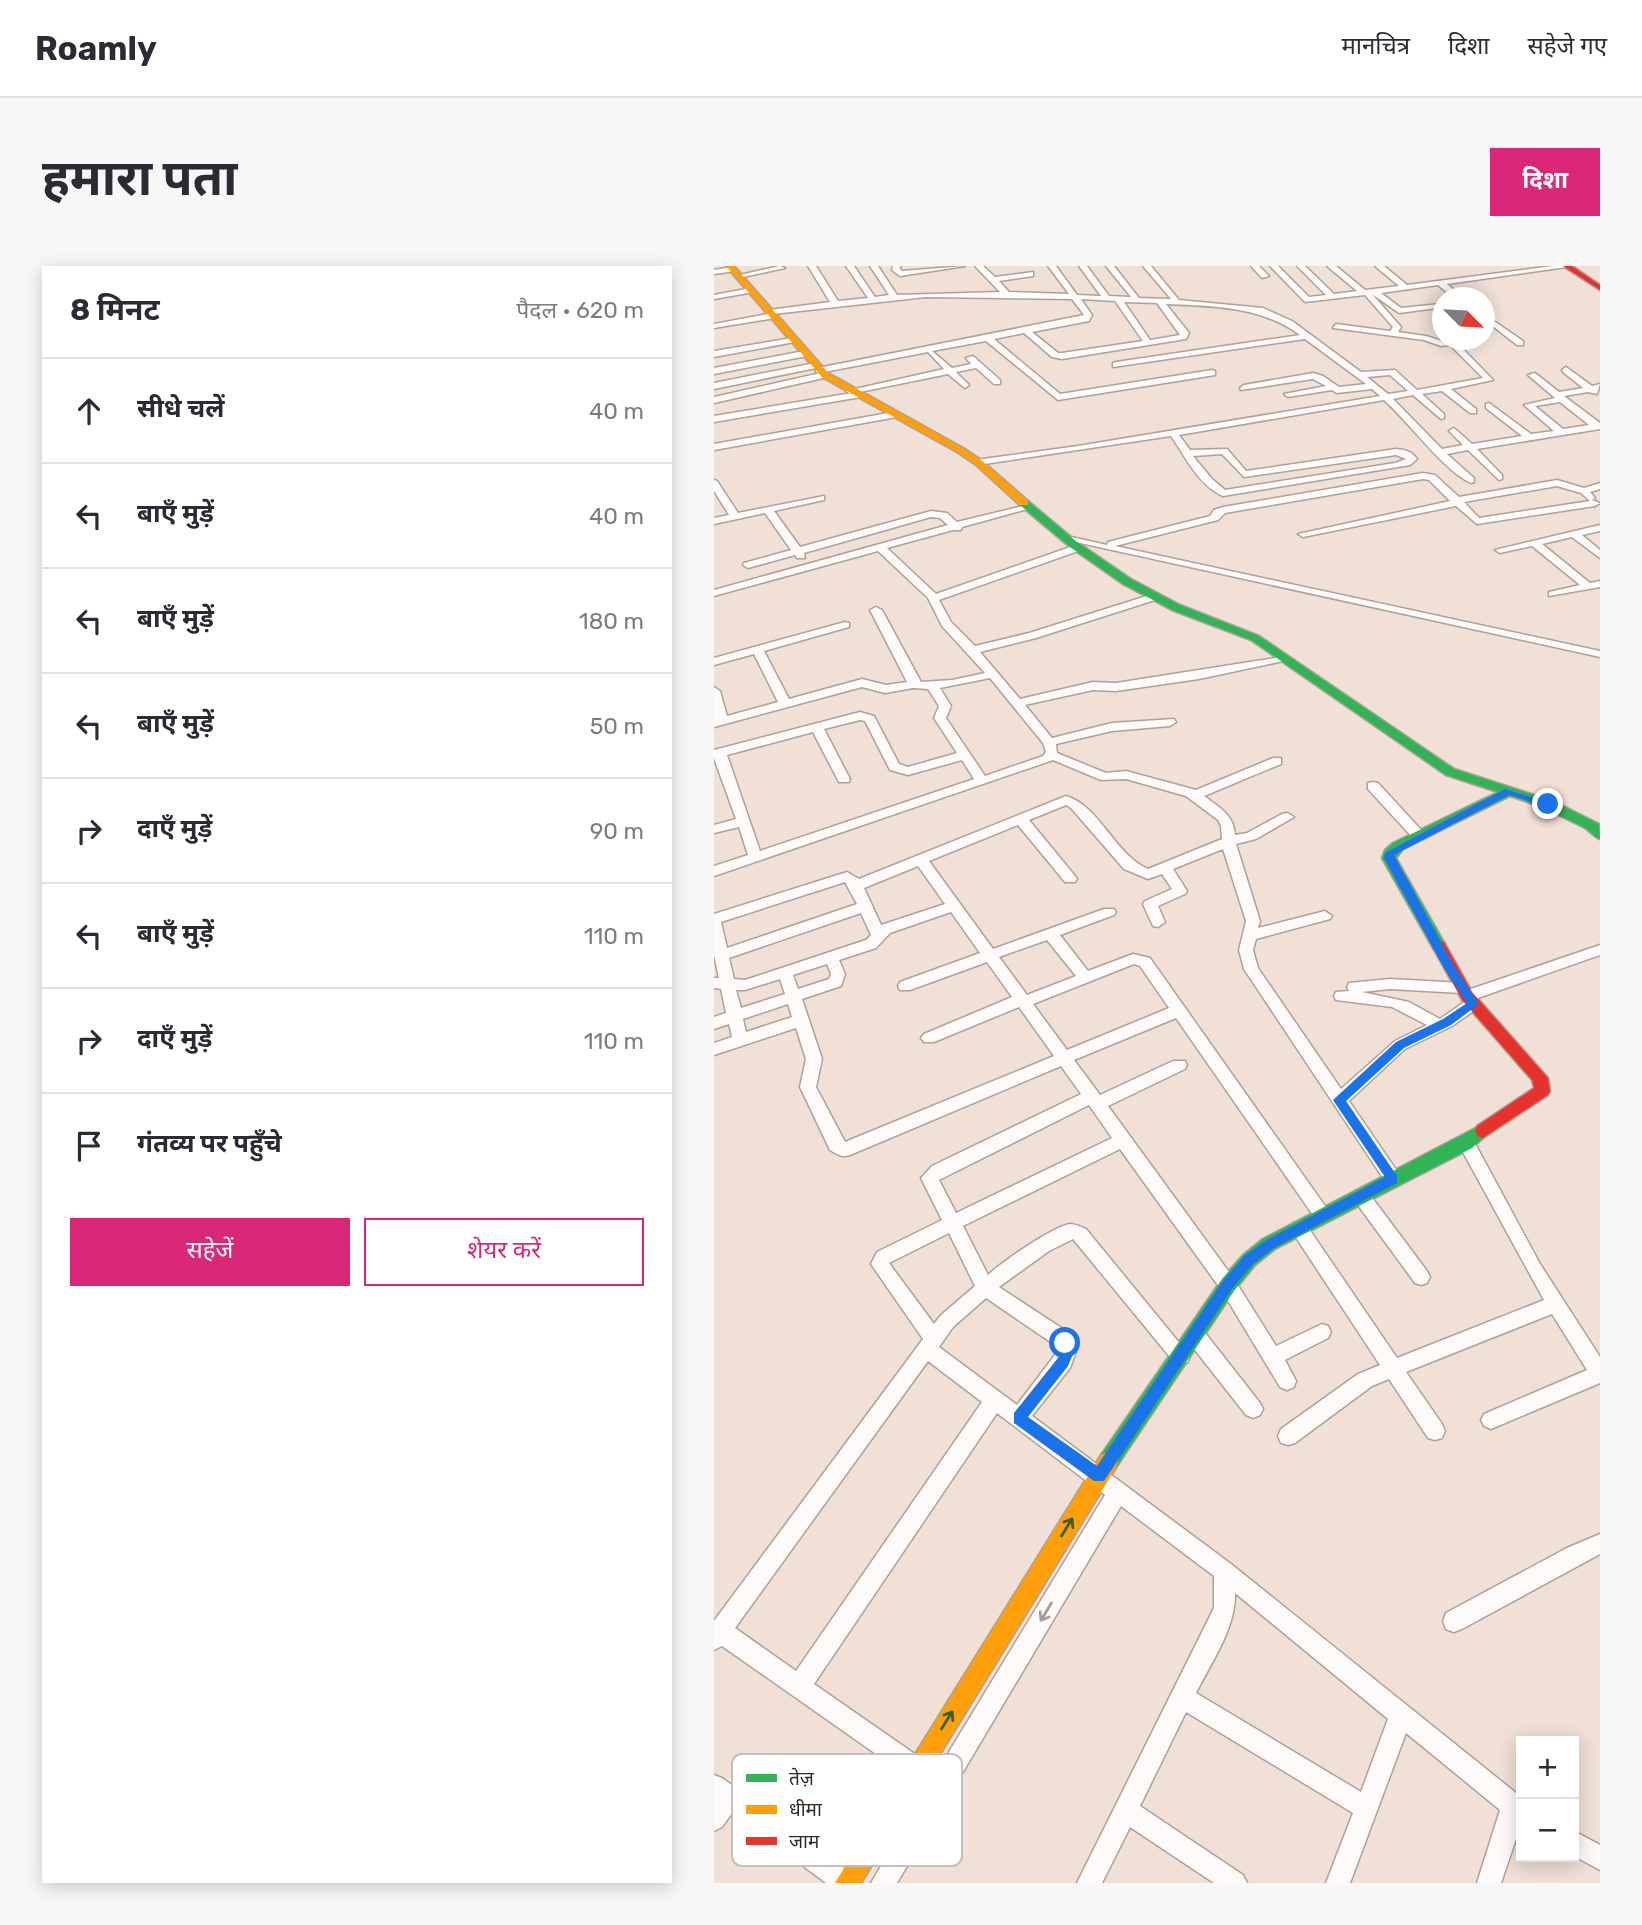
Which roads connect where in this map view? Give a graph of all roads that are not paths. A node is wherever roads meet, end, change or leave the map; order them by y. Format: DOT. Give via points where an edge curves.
graph roads {
  1 [pos="812,266"];
  2 [pos="850,266"];
  3 [pos="874,266"];
  4 [pos="897,266"];
  5 [pos="961,266"];
  6 [pos="979,266"];
  7 [pos="1052,266"];
  8 [pos="1059,266"];
  9 [pos="1083,266"];
  10 [pos="1110,266"];
  11 [pos="1147,266"];
  12 [pos="1255,266"];
  13 [pos="1274,266"];
  14 [pos="1301,266"];
  15 [pos="1331,266"];
  16 [pos="1379,266"];
  17 [pos="1512,266"];
  18 [pos="1573,268"];
  19 [pos="781,269"];
  20 [pos="734,270"];
  21 [pos="1027,270"];
  22 [pos="714,272"];
  23 [pos="1520,272"];
  24 [pos="1453,273"];
  25 [pos="1265,276"];
  26 [pos="993,280"];
  27 [pos="1461,280"];
  28 [pos="1600,281"];
  29 [pos="1438,282"];
  30 [pos="960,285"];
  31 [pos="1408,286"];
  32 [pos="1445,287"];
  33 [pos="1466,287"];
  34 [pos="1600,288"];
  35 [pos="751,290"];
  36 [pos="1367,292"];
  37 [pos="1420,292"];
  38 [pos="966,294"];
  39 [pos="1007,295"];
  40 [pos="1043,295"];
  41 [pos="1074,295"];
  42 [pos="1331,296"];
  43 [pos="714,297"];
  44 [pos="1105,297"];
  45 [pos="894,298"];
  46 [pos="1117,298"];
  47 [pos="873,299"];
  48 [pos="1136,299"];
  49 [pos="1428,299"];
  50 [pos="1160,302"];
  51 [pos="1177,302"];
  52 [pos="1432,302"];
  53 [pos="836,305"];
  54 [pos="1432,309"];
  55 [pos="1404,311"];
  56 [pos="770,314"];
  57 [pos="1412,318"];
  58 [pos="1420,324"];
  59 [pos="1495,324"];
  60 [pos="714,326"];
  61 [pos="1336,326"];
  62 [pos="1427,331"];
  63 [pos="1027,332"];
  64 [pos="1393,334"];
  65 [pos="1308,336"];
  66 [pos="989,339"];
  67 [pos="792,340"];
  68 [pos="1432,341"];
  69 [pos="1148,342"];
  70 [pos="1520,343"];
  71 [pos="1459,350"];
  72 [pos="931,353"];
  73 [pos="714,354"];
  74 [pos="965,355"];
  75 [pos="978,365"];
  76 [pos="1116,365"];
  77 [pos="816,366"];
  78 [pos="949,370"];
  79 [pos="1566,370"];
  80 [pos="714,372"];
  81 [pos="1212,373"];
  82 [pos="1359,374"];
  83 [pos="1532,375"];
  84 [pos="997,382"];
  85 [pos="965,385"];
  86 [pos="714,386"];
  87 [pos="1374,386"];
  88 [pos="1244,388"];
  89 [pos="1330,388"];
  90 [pos="1444,388"];
  91 [pos="1595,388"];
  92 [pos="854,393"];
  93 [pos="1416,393"];
  94 [pos="1288,394"];
  95 [pos="1600,396"];
  96 [pos="1559,397"];
  97 [pos="1387,398"];
  98 [pos="714,400"];
  99 [pos="1489,406"];
  100 [pos="1474,411"];
  101 [pos="894,415"];
  102 [pos="1441,416"];
  103 [pos="714,419"];
  104 [pos="1598,426"];
  105 [pos="1454,431"];
  106 [pos="1561,432"];
  107 [pos="1173,433"];
  108 [pos="1529,438"];
  109 [pos="714,447"];
  110 [pos="1469,447"];
  111 [pos="1440,452"];
  112 [pos="1188,453"];
  113 [pos="978,462"];
  114 [pos="1499,477"];
  115 [pos="1471,480"];
  116 [pos="714,483"];
  117 [pos="1600,486"];
  118 [pos="1584,491"];
  119 [pos="821,498"];
  120 [pos="1456,502"];
  121 [pos="1598,505"];
  122 [pos="1027,506"];
  123 [pos="768,510"];
  124 [pos="736,517"];
  125 [pos="714,521"];
  126 [pos="957,527"];
  127 [pos="1600,528"];
  128 [pos="1303,534"];
  129 [pos="1574,534"];
  130 [pos="1534,542"];
  131 [pos="1071,543"];
  132 [pos="1106,545"];
  133 [pos="881,548"];
  134 [pos="797,550"];
  135 [pos="1500,550"];
  136 [pos="1600,555"];
  137 [pos="748,565"];
  138 [pos="808,567"];
  139 [pos="1595,585"];
  140 [pos="714,593"];
  141 [pos="1553,594"];
  142 [pos="1154,597"];
  143 [pos="934,598"];
  144 [pos="876,610"];
  145 [pos="845,625"];
  146 [pos="758,650"];
  147 [pos="973,650"];
  148 [pos="1600,654"];
  149 [pos="1284,658"];
  150 [pos="714,662"];
  151 [pos="994,674"];
  152 [pos="915,684"];
  153 [pos="933,687"];
  154 [pos="714,691"];
  155 [pos="784,702"];
  156 [pos="1018,703"];
  157 [pos="1170,722"];
  158 [pos="817,727"];
  159 [pos="719,737"];
  160 [pos="1050,749"];
  161 [pos="964,755"];
  162 [pos="1277,761"];
  163 [pos="844,779"];
  164 [pos="982,781"];
  165 [pos="729,785"];
  166 [pos="1373,786"];
  167 [pos="714,790"];
  168 [pos="1508,792"];
  169 [pos="1196,795"];
  170 [pos="1287,817"];
  171 [pos="1020,818"];
  172 [pos="743,822"];
  173 [pos="714,829"];
  174 [pos="1598,829"];
  175 [pos="1419,836"];
  176 [pos="1229,841"];
  177 [pos="755,856"];
  178 [pos="921,860"];
  179 [pos="1166,869"];
  180 [pos="714,871"];
  181 [pos="1070,879"];
  182 [pos="856,886"];
  183 [pos="865,906"];
  184 [pos="955,906"];
  185 [pos="1109,912"];
  186 [pos="1325,916"];
  187 [pos="714,920"];
  188 [pos="1157,922"];
  189 [pos="1050,933"];
  190 [pos="1250,934"];
  191 [pos="878,935"];
  192 [pos="1600,950"];
  193 [pos="721,955"];
  194 [pos="990,955"];
  195 [pos="831,957"];
  196 [pos="785,972"];
  197 [pos="1086,978"];
  198 [pos="720,983"];
  199 [pos="905,986"];
  200 [pos="1468,996"];
  201 [pos="794,997"];
  202 [pos="1023,1001"];
  203 [pos="1179,1010"];
  204 [pos="735,1016"];
  205 [pos="801,1020"];
  206 [pos="1446,1022"];
  207 [pos="714,1023"];
  208 [pos="929,1038"];
  209 [pos="740,1040"];
  210 [pos="714,1049"];
  211 [pos="1065,1059"];
  212 [pos="1179,1065"];
  213 [pos="1094,1100"];
  214 [pos="1339,1100"];
  215 [pos="1123,1140"];
  216 [pos="1466,1143"];
  217 [pos="1393,1179"];
  218 [pos="1361,1196"];
  219 [pos="1322,1216"];
  220 [pos="950,1223"];
  221 [pos="1299,1228"];
  222 [pos="1421,1277"];
  223 [pos="1228,1285"];
  224 [pos="985,1287"];
  225 [pos="1555,1304"];
  226 [pos="1322,1332"];
  227 [pos="1195,1335"];
  228 [pos="929,1343"];
  229 [pos="1181,1356"];
  230 [pos="1272,1357"];
  231 [pos="1393,1367"];
  232 [pos="1287,1381"];
  233 [pos="995,1400"];
  234 [pos="1253,1409"];
  235 [pos="1018,1418"];
  236 [pos="1491,1420"];
  237 [pos="1435,1431"];
  238 [pos="1288,1436"];
  239 [pos="1099,1476"];
  240 [pos="1119,1491"];
  241 [pos="1600,1545"];
  242 [pos="1224,1571"];
  243 [pos="1454,1621"];
  244 [pos="717,1635"];
  245 [pos="798,1688"];
  246 [pos="1182,1697"];
  247 [pos="1401,1715"];
  248 [pos="895,1754"];
  249 [pos="926,1754"];
  250 [pos="959,1754"];
  251 [pos="721,1792"];
  252 [pos="1366,1808"];
  253 [pos="1516,1808"];
  254 [pos="1125,1811"];
  255 [pos="1516,1812"];
  256 [pos="714,1819"];
  257 [pos="1579,1846"];
  258 [pos="1600,1858"];
  259 [pos="823,1866"];
  260 [pos="857,1866"];
  261 [pos="893,1866"];
  262 [pos="846,1883"];
  263 [pos="883,1883"];
  264 [pos="1089,1883"];
  265 [pos="1235,1883"];
  266 [pos="1338,1883"];
  267 [pos="1489,1883"];
  1 -- 53 [label="street"];
  2 -- 47 [label="street"];
  3 -- 45 [label="street"];
  4 -- 5 [label="street" via="900,274"];
  6 -- 26 [label="street"];
  7 -- 8 [label="street"];
  7 -- 21 [label="street"];
  7 -- 41 [label="street"];
  9 -- 44 [label="street"];
  10 -- 48 [label="street"];
  11 -- 51 [label="street"];
  12 -- 25 [label="street"];
  13 -- 42 [label="street" via="1304,299"];
  14 -- 42 [label="street"];
  15 -- 36 [label="street"];
  16 -- 31 [label="street"];
  17 -- 23 [label="street"];
  18 -- 23 [label="street"];
  18 -- 28 [label="street"];
  18 -- 33 [label="street"];
  18 -- 34 [label="street"];
  19 -- 20 [label="street"];
  20 -- 22 [label="street"];
  20 -- 35 [label="street"];
  21 -- 26 [label="street"];
  21 -- 40 [label="street"];
  23 -- 27 [label="street"];
  24 -- 27 [label="street"];
  26 -- 39 [label="street"];
  27 -- 29 [label="street"];
  29 -- 31 [label="street"];
  29 -- 32 [label="street"];
  30 -- 38 [label="street"];
  31 -- 36 [label="street"];
  31 -- 37 [label="street"];
  35 -- 43 [label="street"];
  35 -- 56 [label="street"];
  36 -- 42 [label="street"];
  36 -- 55 [label="street"];
  36 -- 64 [label="street" via="1397,327"];
  38 -- 39 [label="street"];
  38 -- 45 [label="street" via="926,291"];
  39 -- 40 [label="street"];
  40 -- 41 [label="street"];
  41 -- 44 [label="street"];
  41 -- 63 [label="street" via="1088,318"];
  44 -- 46 [label="street"];
  45 -- 47 [label="street"];
  46 -- 48 [label="street"];
  46 -- 69 [label="street"];
  47 -- 53 [label="street"];
  48 -- 50 [label="street"];
  49 -- 52 [label="street"];
  50 -- 51 [label="street"];
  50 -- 69 [label="street" via="1185,335"];
  51 -- 65 [label="street" via="1264,311"];
  53 -- 56 [label="street"];
  54 -- 55 [label="street"];
  55 -- 57 [label="street"];
  56 -- 60 [label="street"];
  56 -- 67 [label="street"];
  58 -- 62 [label="street"];
  59 -- 70 [label="street"];
  61 -- 64 [label="street"];
  63 -- 66 [label="street"];
  63 -- 69 [label="street" via="1059,356"];
  64 -- 68 [label="street"];
  65 -- 76 [label="street"];
  65 -- 82 [label="street"];
  66 -- 77 [label="street"];
  66 -- 81 [label="street" via="1058,397"];
  67 -- 73 [label="street"];
  67 -- 77 [label="street"];
  71 -- 90 [label="street" via="1489,378"];
  72 -- 78 [label="street"];
  74 -- 75 [label="street"];
  75 -- 78 [label="street"];
  75 -- 84 [label="street"];
  77 -- 80 [label="street"];
  77 -- 86 [label="street"];
  77 -- 92 [label="street"];
  77 -- 98 [label="street"];
  78 -- 85 [label="street"];
  78 -- 92 [label="street"];
  79 -- 91 [label="street"];
  82 -- 87 [label="street"];
  82 -- 93 [label="street" via="1392,372"];
  83 -- 96 [label="street"];
  87 -- 89 [label="street"];
  87 -- 97 [label="street"];
  88 -- 89 [label="street" via="1313,376"];
  89 -- 94 [label="street"];
  90 -- 93 [label="street"];
  90 -- 100 [label="street"];
  91 -- 95 [label="street"];
  91 -- 96 [label="street"];
  92 -- 101 [label="street"];
  92 -- 103 [label="street"];
  93 -- 97 [label="street"];
  93 -- 102 [label="street"];
  96 -- 104 [label="street"];
  96 -- 106 [label="street" via="1528,405"];
  97 -- 107 [label="street"];
  97 -- 111 [label="street"];
  99 -- 108 [label="street"];
  101 -- 109 [label="street"];
  101 -- 113 [label="street"];
  104 -- 106 [label="street"];
  105 -- 110 [label="street"];
  106 -- 108 [label="street"];
  107 -- 112 [label="street"];
  107 -- 113 [label="street"];
  108 -- 110 [label="street"];
  110 -- 111 [label="street"];
  110 -- 114 [label="street"];
  111 -- 115 [label="street"];
  112 -- 112 [label="street" via="1223,493 1396,466 1412,459 1396,452 1244,474 1222,451"];
  113 -- 122 [label="street"];
  116 -- 124 [label="street"];
  117 -- 118 [label="street"];
  118 -- 120 [label="street" via="1557,482"];
  118 -- 121 [label="street"];
  119 -- 123 [label="street"];
  120 -- 121 [label="street" via="1482,522"];
  120 -- 128 [label="street"];
  120 -- 132 [label="street" via="1432,477 1423,476 1223,510 1214,518"];
  122 -- 126 [label="street"];
  122 -- 131 [label="street"];
  123 -- 124 [label="street"];
  123 -- 134 [label="street"];
  124 -- 125 [label="street"];
  126 -- 133 [label="street"];
  126 -- 134 [label="street" via="937,513"];
  127 -- 129 [label="street"];
  129 -- 130 [label="street"];
  129 -- 136 [label="street"];
  130 -- 135 [label="street"];
  130 -- 139 [label="street"];
  131 -- 132 [label="street"];
  131 -- 142 [label="street"];
  131 -- 143 [label="street"];
  132 -- 148 [label="street"];
  133 -- 138 [label="street"];
  133 -- 143 [label="street"];
  134 -- 137 [label="street"];
  134 -- 138 [label="street"];
  138 -- 140 [label="street"];
  139 -- 141 [label="street"];
  142 -- 147 [label="street"];
  142 -- 149 [label="street" via="1243,631"];
  143 -- 147 [label="street" via="946,624"];
  144 -- 152 [label="street"];
  145 -- 146 [label="street"];
  146 -- 150 [label="street"];
  146 -- 155 [label="street"];
  147 -- 151 [label="street"];
  149 -- 156 [label="street" via="1199,675 1093,686"];
  149 -- 168 [label="street" via="1438,765"];
  151 -- 153 [label="street"];
  151 -- 156 [label="street"];
  152 -- 153 [label="street"];
  152 -- 155 [label="street" via="885,689 862,683"];
  153 -- 161 [label="street" via="945,706 940,718"];
  154 -- 159 [label="street"];
  155 -- 159 [label="street"];
  156 -- 160 [label="street"];
  157 -- 160 [label="street" via="1112,727"];
  158 -- 159 [label="street"];
  158 -- 161 [label="street" via="868,718 894,767 903,772"];
  158 -- 163 [label="street"];
  159 -- 165 [label="street"];
  160 -- 164 [label="street"];
  160 -- 169 [label="street" via="1105,777 1126,775"];
  161 -- 164 [label="street"];
  162 -- 169 [label="street"];
  164 -- 177 [label="street"];
  165 -- 167 [label="street"];
  165 -- 172 [label="street"];
  166 -- 175 [label="street"];
  168 -- 174 [label="street" via="1548,804"];
  168 -- 175 [label="street"];
  169 -- 176 [label="street" via="1227,822"];
  170 -- 176 [label="street" via="1251,836"];
  171 -- 178 [label="street"];
  171 -- 179 [label="street" via="1071,801 1134,871 1148,874"];
  171 -- 181 [label="street"];
  172 -- 173 [label="street"];
  172 -- 177 [label="street"];
  175 -- 200 [label="street" via="1393,850 1389,858"];
  176 -- 179 [label="street"];
  176 -- 190 [label="street" via="1250,907"];
  177 -- 180 [label="street"];
  178 -- 182 [label="street"];
  178 -- 184 [label="street"];
  179 -- 188 [label="street" via="1180,891 1150,904"];
  182 -- 183 [label="street"];
  182 -- 187 [label="street" via="852,879 841,877"];
  183 -- 191 [label="street"];
  183 -- 193 [label="street"];
  184 -- 191 [label="street"];
  184 -- 194 [label="street"];
  185 -- 189 [label="street"];
  186 -- 190 [label="street"];
  187 -- 193 [label="street"];
  189 -- 194 [label="street"];
  189 -- 197 [label="street"];
  190 -- 214 [label="street" via="1246,950 1256,979"];
  191 -- 195 [label="street" via="871,944"];
  192 -- 200 [label="street"];
  193 -- 198 [label="street"];
  194 -- 199 [label="street"];
  194 -- 202 [label="street"];
  195 -- 196 [label="street"];
  195 -- 201 [label="street" via="838,974 836,982"];
  196 -- 198 [label="street" via="745,985"];
  196 -- 201 [label="street"];
  197 -- 202 [label="street"];
  197 -- 203 [label="street" via="1133,959 1142,960"];
  198 -- 204 [label="street"];
  200 -- 206 [label="street"];
  200 -- 206 [label="street" via="1401,984 1347,992 1403,1004"];
  200 -- 216 [label="street" via="1543,1085 1542,1091"];
  201 -- 204 [label="street"];
  201 -- 205 [label="street"];
  202 -- 208 [label="street"];
  202 -- 211 [label="street"];
  203 -- 211 [label="street"];
  203 -- 219 [label="street"];
  204 -- 207 [label="street"];
  204 -- 209 [label="street"];
  205 -- 209 [label="street"];
  205 -- 211 [label="street" via="814,1059 808,1087 836,1145 844,1150"];
  206 -- 214 [label="street" via="1400,1045"];
  209 -- 210 [label="street"];
  211 -- 213 [label="street"];
  212 -- 213 [label="street"];
  213 -- 215 [label="street"];
  213 -- 220 [label="street" via="932,1174 930,1182"];
  214 -- 217 [label="street"];
  215 -- 220 [label="street"];
  215 -- 223 [label="street"];
  216 -- 217 [label="street"];
  216 -- 225 [label="street"];
  217 -- 218 [label="street"];
  218 -- 219 [label="street"];
  218 -- 222 [label="street"];
  219 -- 221 [label="street"];
  220 -- 224 [label="street"];
  220 -- 228 [label="street" via="891,1252 880,1264"];
  221 -- 223 [label="street" via="1249,1260"];
  221 -- 231 [label="street"];
  223 -- 227 [label="street"];
  223 -- 230 [label="street"];
  224 -- 228 [label="street"];
  224 -- 229 [label="street" via="1072,1231 1080,1234"];
  224 -- 235 [label="street" via="1068,1349 1063,1362"];
  225 -- 231 [label="street"];
  225 -- 236 [label="street" via="1600,1374"];
  226 -- 230 [label="street"];
  227 -- 229 [label="street"];
  227 -- 234 [label="street"];
  228 -- 233 [label="street"];
  228 -- 244 [label="street"];
  229 -- 239 [label="street"];
  230 -- 232 [label="street"];
  231 -- 237 [label="street"];
  231 -- 238 [label="street" via="1351,1388"];
  233 -- 235 [label="street"];
  233 -- 245 [label="street"];
  235 -- 239 [label="street"];
  239 -- 240 [label="street"];
  249 -- 239 [label="street, one-way"];
  240 -- 242 [label="street"];
  240 -- 250 [label="street, one-way"];
  241 -- 243 [label="street"];
  242 -- 246 [label="street" via="1225,1608"];
  242 -- 247 [label="street"];
  244 -- 245 [label="street"];
  245 -- 248 [label="street"];
  246 -- 252 [label="street"];
  246 -- 254 [label="street"];
  247 -- 252 [label="street"];
  247 -- 253 [label="street"];
  251 -- 256 [label="street"];
  252 -- 266 [label="street"];
  254 -- 264 [label="street"];
  254 -- 265 [label="street"];
  255 -- 267 [label="street"];
  257 -- 258 [label="street"];
  259 -- 262 [label="street"];
  260 -- 262 [label="street"];
  261 -- 263 [label="street"];
}
